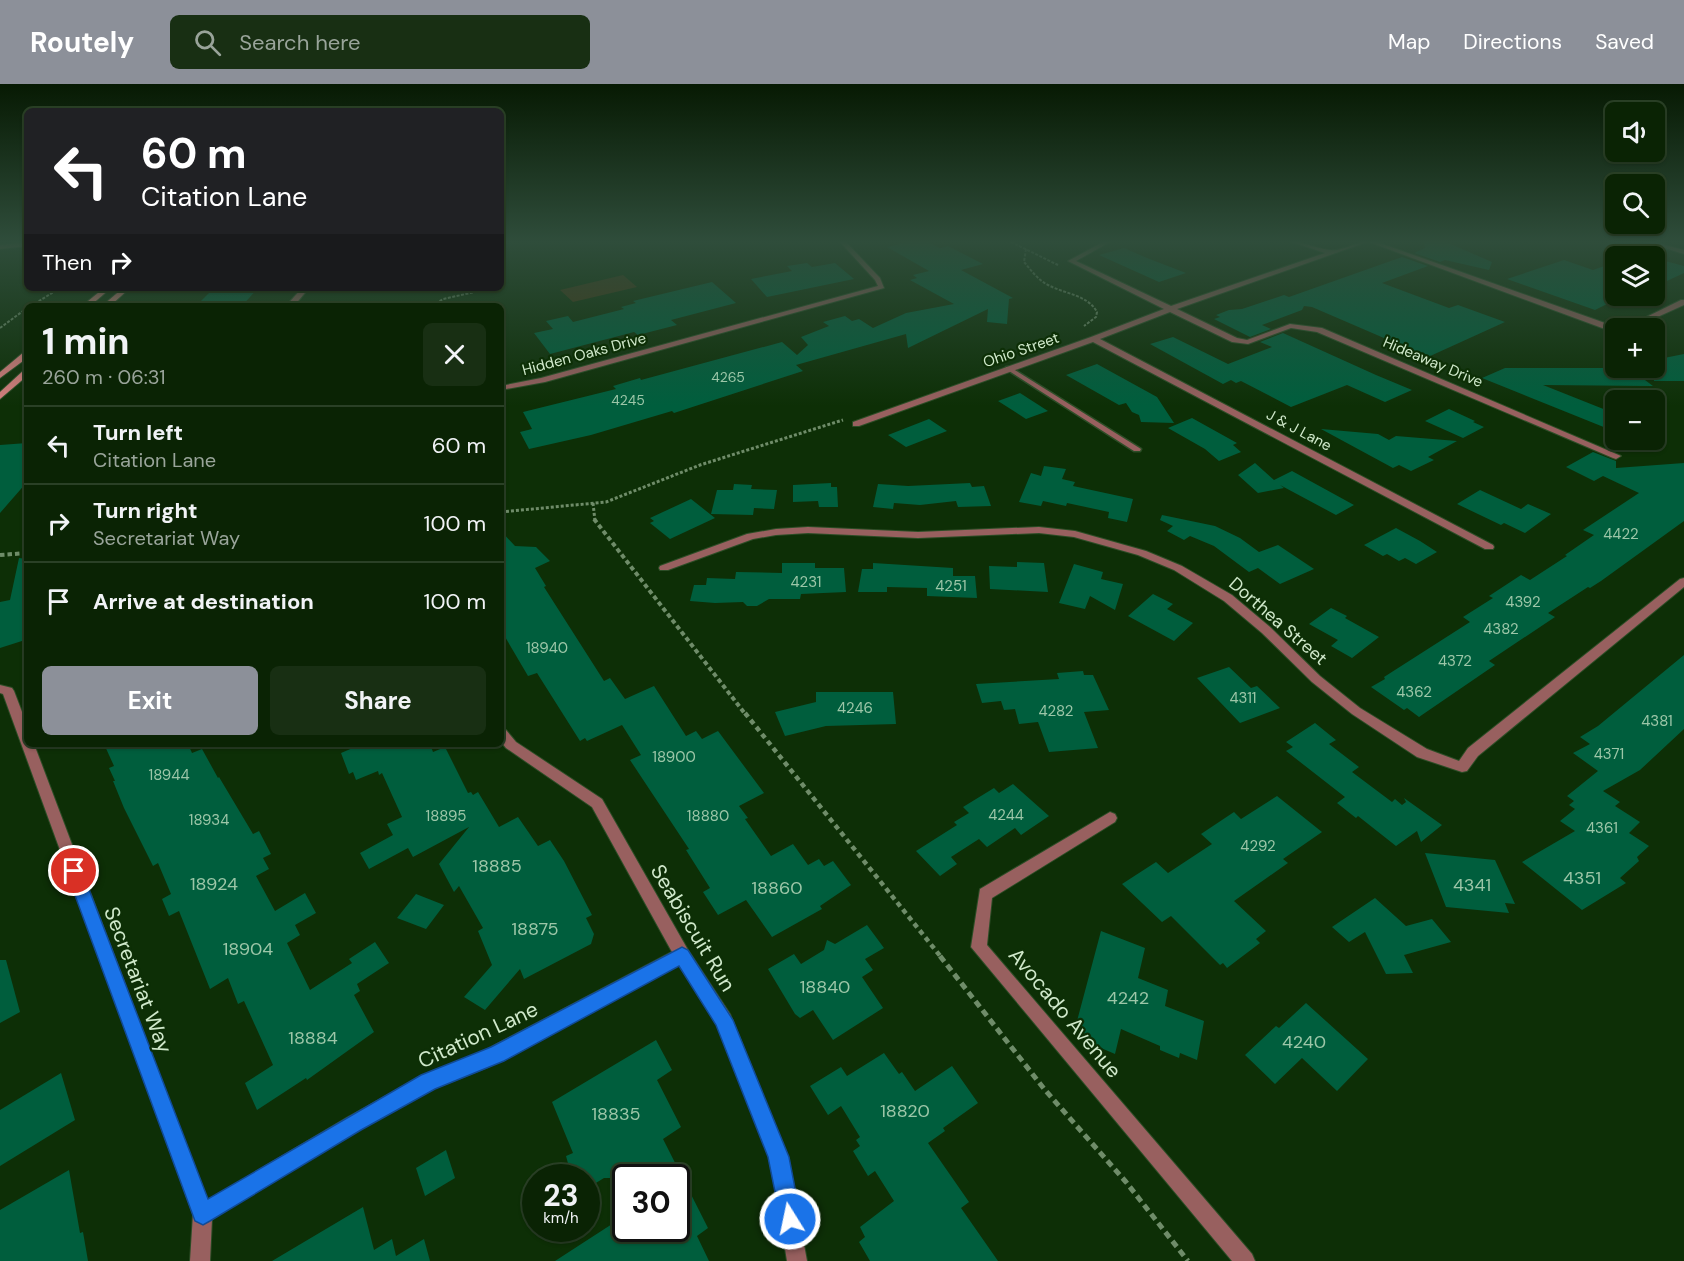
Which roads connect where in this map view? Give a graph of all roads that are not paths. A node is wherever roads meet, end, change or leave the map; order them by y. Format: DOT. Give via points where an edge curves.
graph roads {
  1 [pos="846,297"];
  2 [pos="1145,297"];
  3 [pos="1206,297"];
  4 [pos="1521,297"];
  5 [pos="1684,302"];
  6 [pos="1170,309"];
  7 [pos="1650,318"];
  8 [pos="1605,328"];
  9 [pos="1094,339"];
  10 [pos="24,356"];
  11 [pos="1008,368"];
  12 [pos="24,375"];
  13 [pos="0,376"];
  14 [pos="504,387"];
  15 [pos="0,396"];
  16 [pos="856,424"];
  17 [pos="1137,449"];
  18 [pos="1616,456"];
  19 [pos="1489,547"];
  20 [pos="664,568"];
  21 [pos="1684,581"];
  22 [pos="0,689"];
  23 [pos="24,734"];
  24 [pos="504,737"];
  25 [pos="29,747"];
  26 [pos="1110,818"];
  27 [pos="682,955"];
  28 [pos="203,1214"];
  29 [pos="200,1261"];
  30 [pos="797,1261"];
  31 [pos="1245,1261"];
  1 -- 14 [label="street, Hidden Oaks Drive"];
  2 -- 6 [label="street, Hideaway Drive"];
  3 -- 6 [label="street, Ohio Street"];
  4 -- 8 [label="street"];
  5 -- 7 [label="street"];
  6 -- 9 [label="street, Ohio Street"];
  6 -- 18 [label="street, Hideaway Drive" via="1242,342 1290,326 1320,330"];
  9 -- 11 [label="street, Ohio Street"];
  9 -- 19 [label="street, J & J Lane"];
  10 -- 13 [label="main road"];
  11 -- 16 [label="street, Ohio Street"];
  11 -- 17 [label="lane"];
  12 -- 15 [label="main road"];
  20 -- 21 [label="street, Dorthea Street" via="776,532 918,535 1039,530 1075,534 1178,568 1228,598 1356,711 1422,753 1462,767 1473,752"];
  22 -- 23 [label="street, Secretariat Way" via="8,691"];
  24 -- 27 [label="street, Seabiscuit Run" via="597,803"];
  25 -- 28 [label="street, Secretariat Way"];
  26 -- 31 [label="street, Avocado Avenue" via="985,894 979,947"];
  27 -- 28 [label="street, Citation Lane" via="519,1043 428,1082"];
  27 -- 30 [label="street, Seabiscuit Run" via="723,1020 779,1157"];
  28 -- 29 [label="street, Secretariat Way"];
}
